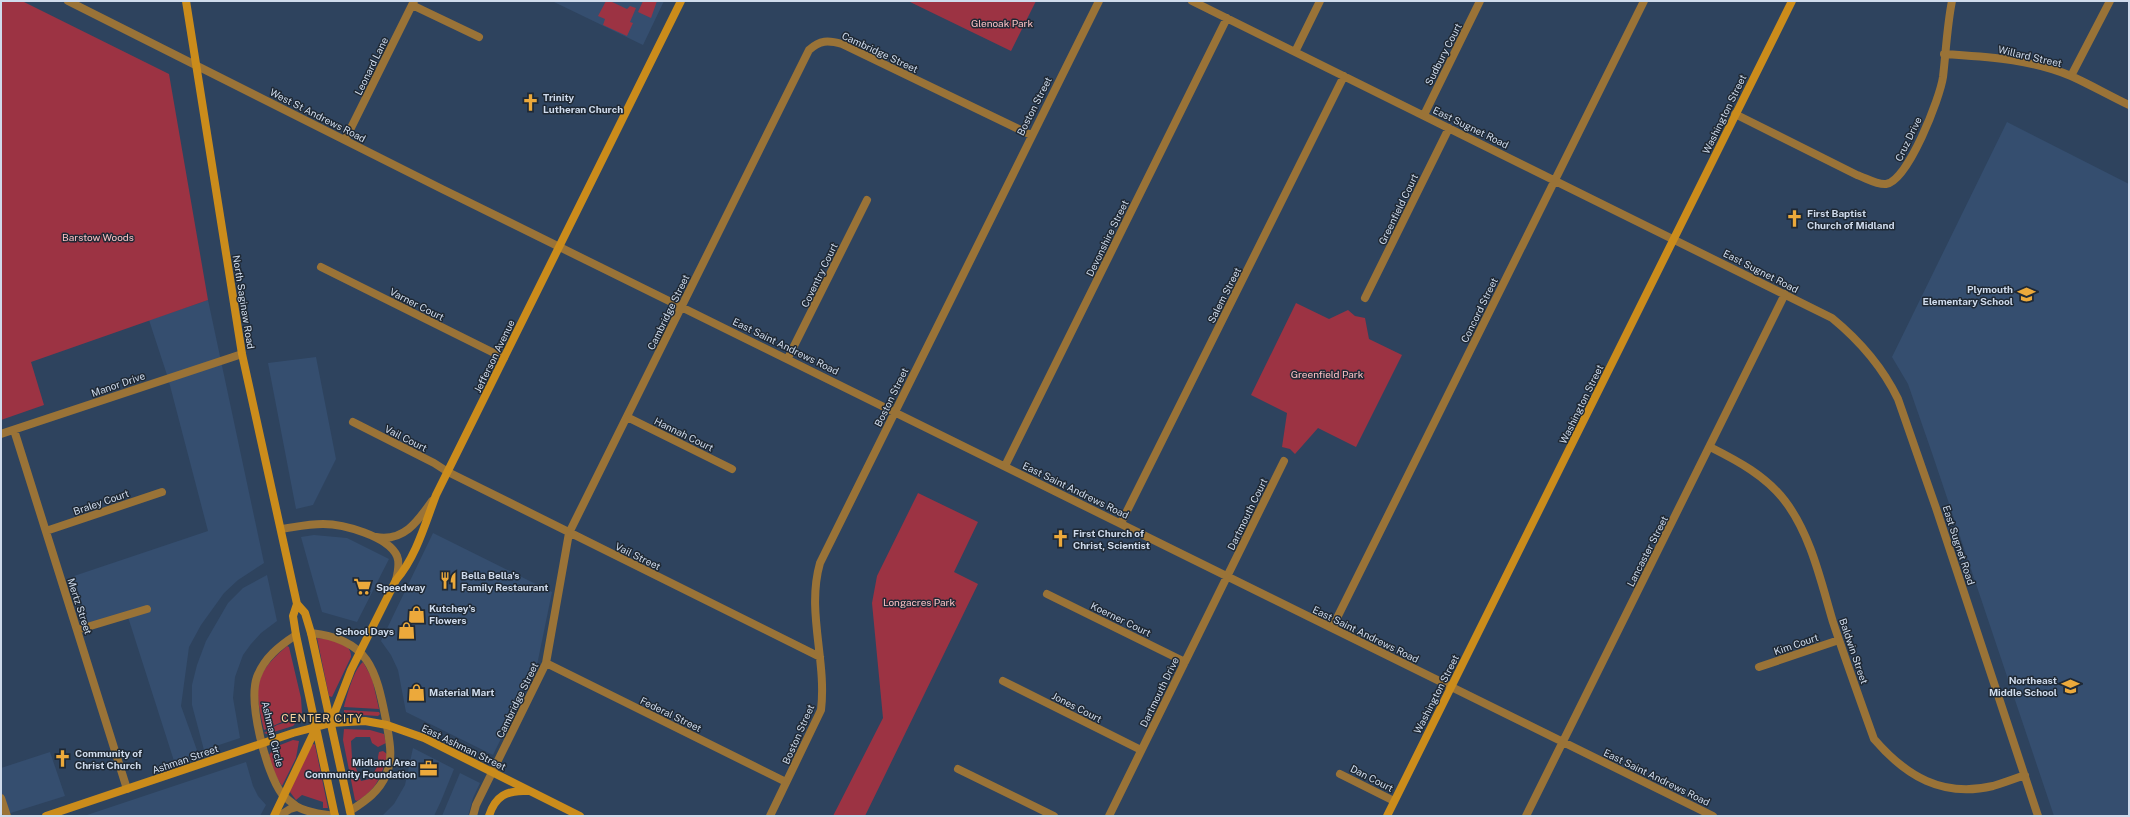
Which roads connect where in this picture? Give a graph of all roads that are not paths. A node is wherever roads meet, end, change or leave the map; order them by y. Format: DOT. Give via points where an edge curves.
graph roads {
  1 [pos="68,1"];
  2 [pos="186,1"];
  3 [pos="681,1"];
  4 [pos="1098,1"];
  5 [pos="1192,1"];
  6 [pos="1320,1"];
  7 [pos="1480,1"];
  8 [pos="1644,1"];
  9 [pos="1792,1"];
  10 [pos="1952,1"];
  11 [pos="2110,1"];
  12 [pos="413,3"];
  13 [pos="1227,18"];
  14 [pos="479,37"];
  15 [pos="1295,52"];
  16 [pos="1944,54"];
  17 [pos="196,66"];
  18 [pos="1344,76"];
  19 [pos="2071,76"];
  20 [pos="2129,105"];
  21 [pos="1735,114"];
  22 [pos="1424,115"];
  23 [pos="1449,128"];
  24 [pos="1031,135"];
  25 [pos="346,140"];
  26 [pos="1555,180"];
  27 [pos="867,200"];
  28 [pos="1674,239"];
  29 [pos="559,246"];
  30 [pos="321,267"];
  31 [pos="1785,294"];
  32 [pos="1365,298"];
  33 [pos="682,306"];
  34 [pos="242,354"];
  35 [pos="504,358"];
  36 [pos="788,358"];
  37 [pos="896,412"];
  38 [pos="627,417"];
  39 [pos="353,422"];
  40 [pos="14,430"];
  41 [pos="1,434"];
  42 [pos="1710,447"];
  43 [pos="1284,461"];
  44 [pos="1005,466"];
  45 [pos="732,469"];
  46 [pos="448,472"];
  47 [pos="162,492"];
  48 [pos="436,495"];
  49 [pos="1121,524"];
  50 [pos="281,529"];
  51 [pos="46,531"];
  52 [pos="569,533"];
  53 [pos="368,535"];
  54 [pos="1228,576"];
  55 [pos="396,580"];
  56 [pos="1047,594"];
  57 [pos="297,604"];
  58 [pos="147,608"];
  59 [pos="1332,628"];
  60 [pos="77,630"];
  61 [pos="311,633"];
  62 [pos="296,635"];
  63 [pos="1839,640"];
  64 [pos="360,651"];
  65 [pos="820,657"];
  66 [pos="1185,662"];
  67 [pos="546,663"];
  68 [pos="1759,667"];
  69 [pos="1003,681"];
  70 [pos="1452,686"];
  71 [pos="331,723"];
  72 [pos="387,725"];
  73 [pos="317,726"];
  74 [pos="1563,742"];
  75 [pos="262,743"];
  76 [pos="1141,750"];
  77 [pos="958,769"];
  78 [pos="492,772"];
  79 [pos="1340,774"];
  80 [pos="2025,775"];
  81 [pos="786,782"];
  82 [pos="127,789"];
  83 [pos="530,791"];
  84 [pos="283,795"];
  85 [pos="1,798"];
  86 [pos="1394,801"];
  87 [pos="297,807"];
  88 [pos="350,813"];
  89 [pos="7,816"];
  90 [pos="46,816"];
  91 [pos="274,816"];
  92 [pos="279,816"];
  93 [pos="335,816"];
  94 [pos="473,816"];
  95 [pos="489,816"];
  96 [pos="580,816"];
  97 [pos="770,816"];
  98 [pos="1054,816"];
  99 [pos="1109,816"];
  100 [pos="1387,816"];
  101 [pos="1526,816"];
  102 [pos="1713,816"];
  103 [pos="2038,816"];
  1 -- 17 [label="street, West St Andrews Road"];
  2 -- 17 [label="street, North Saginaw Road"];
  3 -- 29 [label="street, Jefferson Avenue"];
  4 -- 24 [label="street, Boston Street"];
  5 -- 13 [label="street, East Sugnet Road"];
  6 -- 15 [label="street"];
  7 -- 22 [label="street, Sudbury Court"];
  8 -- 26 [label="street, Concord Street"];
  9 -- 21 [label="street, Washington Street"];
  10 -- 16 [label="street, Cruz Drive"];
  11 -- 19 [label="street"];
  12 -- 14 [label="street"];
  12 -- 25 [label="street, Leonard Lane"];
  13 -- 15 [label="street, East Sugnet Road"];
  13 -- 44 [label="street, Devonshire Street"];
  15 -- 18 [label="street, East Sugnet Road"];
  16 -- 19 [label="street, Willard Street" via="2003,59"];
  16 -- 21 [label="street, Cruz Drive" via="1943,77 1934,111 1903,173 1886,184 1858,175"];
  17 -- 25 [label="street, West St Andrews Road"];
  17 -- 34 [label="street, North Saginaw Road"];
  18 -- 22 [label="street, East Sugnet Road"];
  18 -- 49 [label="street, Salem Street"];
  19 -- 20 [label="street, Willard Street"];
  21 -- 28 [label="street, Washington Street"];
  22 -- 23 [label="street, East Sugnet Road"];
  23 -- 26 [label="street, East Sugnet Road"];
  23 -- 32 [label="street, Greenfield Court"];
  24 -- 33 [label="street, Cambridge Street" via="842,44 830,40 817,43 809,50"];
  24 -- 37 [label="street, Boston Street"];
  25 -- 29 [label="street, West St Andrews Road"];
  26 -- 28 [label="street, East Sugnet Road"];
  26 -- 59 [label="street, Concord Street"];
  27 -- 36 [label="street, Coventry Court"];
  28 -- 31 [label="street, East Sugnet Road"];
  28 -- 70 [label="street, Washington Street"];
  29 -- 33 [label="street, East Saint Andrews Road"];
  29 -- 35 [label="street, Jefferson Avenue"];
  30 -- 35 [label="street, Varner Court"];
  31 -- 42 [label="street, Lancaster Street"];
  31 -- 80 [label="street, East Sugnet Road" via="1838,323 1870,355 1890,383 1919,457"];
  33 -- 36 [label="street, East Saint Andrews Road"];
  33 -- 38 [label="street, Cambridge Street"];
  34 -- 40 [label="street, Manor Drive"];
  34 -- 50 [label="street, North Saginaw Road"];
  35 -- 46 [label="street, Jefferson Avenue"];
  36 -- 37 [label="street, East Saint Andrews Road"];
  37 -- 44 [label="street, East Saint Andrews Road"];
  37 -- 65 [label="street, Boston Street" via="820,563 814,593"];
  38 -- 45 [label="street, Hannah Court"];
  38 -- 52 [label="street, Cambridge Street"];
  39 -- 46 [label="street, Vail Court"];
  40 -- 41 [label="street, Manor Drive"];
  40 -- 51 [label="street, Mertz Street"];
  42 -- 63 [label="street, Baldwin Street" via="1756,473 1786,502 1806,540"];
  42 -- 74 [label="street, Lancaster Street"];
  43 -- 54 [label="street, Dartmouth Court"];
  44 -- 49 [label="street, East Saint Andrews Road"];
  46 -- 48 [label="street, Jefferson Avenue"];
  46 -- 52 [label="street, Vail Street"];
  47 -- 51 [label="street, Braley Court"];
  48 -- 53 [label="street" via="417,522 401,535 388,538"];
  48 -- 55 [label="street, Jefferson Avenue" via="419,540 403,572"];
  49 -- 54 [label="street, East Saint Andrews Road"];
  50 -- 53 [label="street" via="328,524 344,526"];
  50 -- 57 [label="street, North Saginaw Road"];
  51 -- 60 [label="street, Mertz Street"];
  52 -- 65 [label="street, Vail Street"];
  52 -- 67 [label="street, Cambridge Street"];
  53 -- 55 [label="street" via="385,544 396,554"];
  54 -- 59 [label="street, East Saint Andrews Road"];
  54 -- 66 [label="street, Dartmouth Drive"];
  55 -- 64 [label="street, Jefferson Avenue"];
  56 -- 66 [label="street, Koerner Court"];
  57 -- 61 [label="street, North Saginaw Road" via="305,613"];
  57 -- 62 [label="street, North Saginaw Road" via="292,616"];
  58 -- 60 [label="street"];
  59 -- 70 [label="street, East Saint Andrews Road"];
  60 -- 82 [label="street, Mertz Street"];
  61 -- 64 [label="street" via="337,638"];
  61 -- 71 [label="street, North Saginaw Road"];
  62 -- 73 [label="street, North Saginaw Road"];
  62 -- 75 [label="street, Ashman Circle" via="271,654 256,679 255,712"];
  63 -- 68 [label="street, Kim Court"];
  63 -- 80 [label="street, Baldwin Street" via="1874,739 1892,760 1911,774 1950,788 1969,789 1992,786"];
  64 -- 71 [label="street, Jefferson Avenue" via="344,685"];
  64 -- 72 [label="street" via="375,672"];
  65 -- 81 [label="street, Boston Street" via="824,692 821,710"];
  66 -- 76 [label="street, Dartmouth Drive"];
  67 -- 78 [label="street, Cambridge Street"];
  67 -- 81 [label="street, Federal Street"];
  69 -- 76 [label="street, Jones Court"];
  70 -- 74 [label="street, East Saint Andrews Road"];
  70 -- 86 [label="street, Washington Street"];
  71 -- 72 [label="street, East Ashman Street" via="365,721"];
  71 -- 73 [label="street, Ashman Street"];
  71 -- 88 [label="street, North Saginaw Road"];
  72 -- 78 [label="street, East Ashman Street" via="424,738"];
  72 -- 88 [label="street" via="390,758 386,774 374,794"];
  73 -- 75 [label="street, Ashman Street"];
  73 -- 84 [label="street"];
  73 -- 93 [label="street, North Saginaw Road"];
  74 -- 101 [label="street, Lancaster Street"];
  74 -- 102 [label="street, East Saint Andrews Road"];
  75 -- 82 [label="street, Ashman Street"];
  75 -- 84 [label="street, Ashman Circle" via="268,766"];
  76 -- 99 [label="street, Dartmouth Drive"];
  77 -- 98 [label="street"];
  78 -- 83 [label="street, East Ashman Street"];
  78 -- 94 [label="street, Cambridge Street"];
  79 -- 86 [label="street, Dan Court"];
  80 -- 103 [label="street, East Sugnet Road"];
  81 -- 97 [label="street, Boston Street"];
  82 -- 90 [label="street, Ashman Street"];
  83 -- 95 [label="street" via="504,794 496,800"];
  83 -- 96 [label="street, East Ashman Street"];
  84 -- 87 [label="street, Ashman Circle"];
  84 -- 91 [label="street"];
  85 -- 89 [label="street"];
  86 -- 100 [label="street, Washington Street"];
  87 -- 92 [label="street" via="290,808"];
  87 -- 93 [label="street, Ashman Circle"];
}
